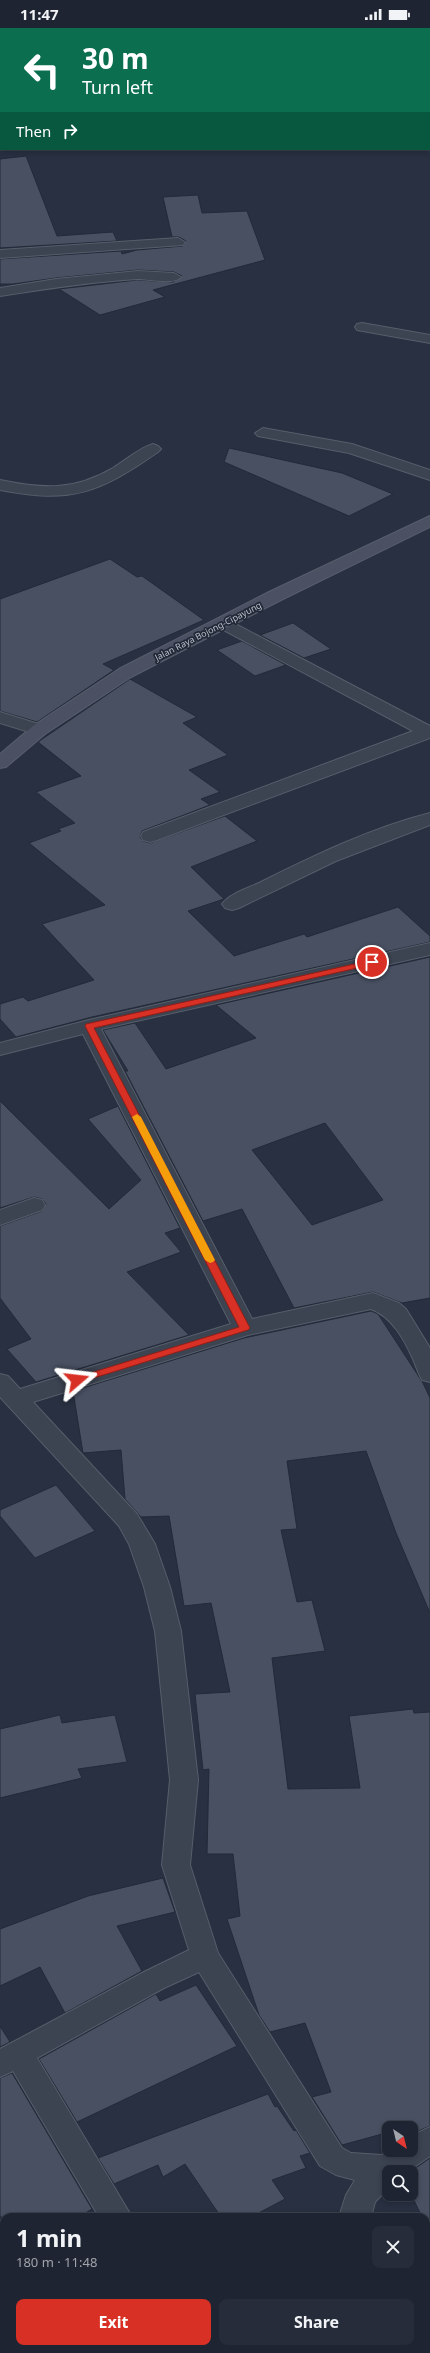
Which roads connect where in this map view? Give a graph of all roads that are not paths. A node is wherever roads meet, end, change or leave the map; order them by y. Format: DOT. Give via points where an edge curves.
graph roads {
  1 [pos="178,242"];
  2 [pos="0,254"];
  3 [pos="174,278"];
  4 [pos="0,292"];
  5 [pos="362,327"];
  6 [pos="430,339"];
  7 [pos="263,433"];
  8 [pos="153,449"];
  9 [pos="430,475"];
  10 [pos="0,485"];
  11 [pos="430,521"];
  12 [pos="224,623"];
  13 [pos="0,717"];
  14 [pos="39,730"];
  15 [pos="429,732"];
  16 [pos="0,763"];
  17 [pos="430,819"];
  18 [pos="150,836"];
  19 [pos="232,904"];
  20 [pos="430,949"];
  21 [pos="89,1026"];
  22 [pos="0,1048"];
  23 [pos="34,1204"];
  24 [pos="0,1218"];
  25 [pos="245,1328"];
  26 [pos="430,1374"];
  27 [pos="8,1390"];
  28 [pos="205,1956"];
  29 [pos="9,2059"];
  30 [pos="430,2140"];
  31 [pos="392,2165"];
  32 [pos="382,2169"];
  33 [pos="382,2173"];
  34 [pos="113,2213"];
  35 [pos="356,2213"];
  1 -- 2 [label="street"];
  3 -- 4 [label="street" via="138,275 56,283"];
  5 -- 6 [label="street"];
  7 -- 9 [label="street" via="352,449"];
  8 -- 10 [label="street" via="116,474 87,486 49,493"];
  11 -- 12 [label="street, Jalan Raya Bojong-Cipayung"];
  12 -- 14 [label="street, Jalan Raya Bojong-Cipayung" via="125,673"];
  12 -- 15 [label="street"];
  13 -- 14 [label="street"];
  14 -- 16 [label="street, Jalan Raya Bojong-Cipayung"];
  15 -- 18 [label="street"];
  17 -- 19 [label="street" via="382,834 294,871"];
  20 -- 21 [label="street"];
  21 -- 22 [label="street"];
  21 -- 25 [label="street"];
  23 -- 24 [label="street"];
  25 -- 26 [label="street" via="373,1301 392,1308 398,1314"];
  25 -- 27 [label="street"];
  27 -- 28 [label="street" via="128,1520 142,1544 157,1587 168,1631 184,1780 176,1865"];
  28 -- 29 [label="street" via="154,1980"];
  28 -- 32 [label="street" via="331,2157 347,2166"];
  29 -- 34 [label="street"];
  30 -- 31 [label="street"];
  33 -- 35 [label="street" via="361,2195"];
}
